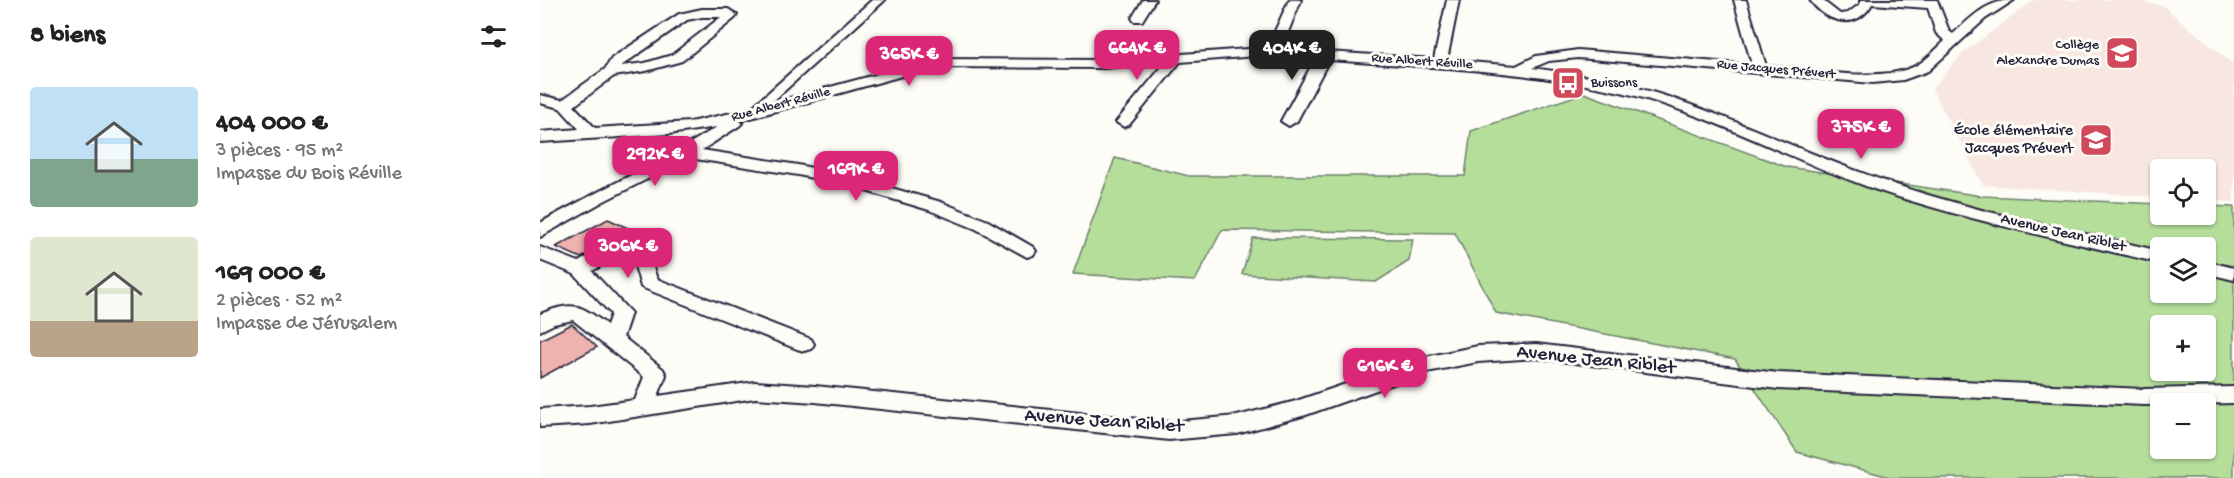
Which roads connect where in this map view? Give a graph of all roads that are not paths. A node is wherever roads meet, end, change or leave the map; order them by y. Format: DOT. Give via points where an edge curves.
graph roads {
  1 [pos="879,0"];
  2 [pos="1149,0"];
  3 [pos="1295,0"];
  4 [pos="1453,0"];
  5 [pos="1740,0"];
  6 [pos="1816,0"];
  7 [pos="1866,0"];
  8 [pos="2008,0"];
  9 [pos="1932,2"];
  10 [pos="1138,18"];
  11 [pos="1837,18"];
  12 [pos="1840,32"];
  13 [pos="1953,41"];
  14 [pos="1282,50"];
  15 [pos="1578,54"];
  16 [pos="1324,56"];
  17 [pos="1175,60"];
  18 [pos="1440,62"];
  19 [pos="1521,69"];
  20 [pos="1760,69"];
  21 [pos="610,72"];
  22 [pos="1563,76"];
  23 [pos="540,99"];
  24 [pos="565,105"];
  25 [pos="752,112"];
  26 [pos="1289,121"];
  27 [pos="1124,122"];
  28 [pos="590,132"];
  29 [pos="540,137"];
  30 [pos="687,153"];
  31 [pos="540,231"];
  32 [pos="1027,251"];
  33 [pos="540,253"];
  34 [pos="2150,255"];
  35 [pos="581,270"];
  36 [pos="2216,270"];
  37 [pos="2234,274"];
  38 [pos="540,324"];
  39 [pos="612,339"];
  40 [pos="804,344"];
  41 [pos="2234,395"];
  42 [pos="644,406"];
  43 [pos="540,418"];
  1 -- 25 [label="street"];
  2 -- 10 [label="street"];
  3 -- 14 [label="street" via="1277,42"];
  4 -- 18 [label="street"];
  5 -- 20 [label="street"];
  6 -- 11 [label="street"];
  7 -- 9 [label="street"];
  7 -- 11 [label="street" via="1857,15"];
  8 -- 13 [label="street, Rue Jacques Prévert"];
  9 -- 13 [label="street" via="1943,33"];
  11 -- 12 [label="street"];
  13 -- 20 [label="street, Rue Jacques Prévert" via="1932,62 1903,76 1873,79"];
  14 -- 16 [label="street, Rue Albert Réville"];
  14 -- 17 [label="street, Rue Albert Réville"];
  15 -- 19 [label="street, Rue Jacques Prévert" via="1559,55"];
  15 -- 20 [label="street, Rue Jacques Prévert"];
  15 -- 22 [label="street" via="1564,66"];
  16 -- 18 [label="street, Rue Albert Réville"];
  16 -- 26 [label="street"];
  17 -- 25 [label="street, Rue Albert Réville" via="1067,65 934,63"];
  17 -- 27 [label="street"];
  18 -- 19 [label="street, Rue Albert Réville"];
  19 -- 22 [label="street, Avenue Jean Riblet"];
  21 -- 21 [label="street" via="617,61 683,17 702,13 731,15 677,58 646,68"];
  21 -- 24 [label="street"];
  22 -- 34 [label="street, Avenue Jean Riblet" via="1682,106 1876,185"];
  23 -- 24 [label="street"];
  24 -- 28 [label="street"];
  25 -- 28 [label="street, Rue Albert Réville" via="682,129"];
  25 -- 30 [label="street"];
  28 -- 29 [label="street, Rue Albert Réville"];
  30 -- 31 [label="street"];
  30 -- 32 [label="street" via="798,170 935,206 982,225"];
  33 -- 35 [label="street"];
  35 -- 39 [label="street" via="621,313"];
  35 -- 40 [label="street" via="616,251 641,254 648,283"];
  36 -- 37 [label="street"];
  38 -- 39 [label="street" via="548,318 577,312"];
  39 -- 42 [label="street" via="655,375"];
  41 -- 42 [label="street, Avenue Jean Riblet" via="2144,397 1778,381 1536,351 1478,354 1425,365 1298,409 1237,425 1169,431 755,390"];
  42 -- 43 [label="street, Avenue Jean Riblet"];
}
